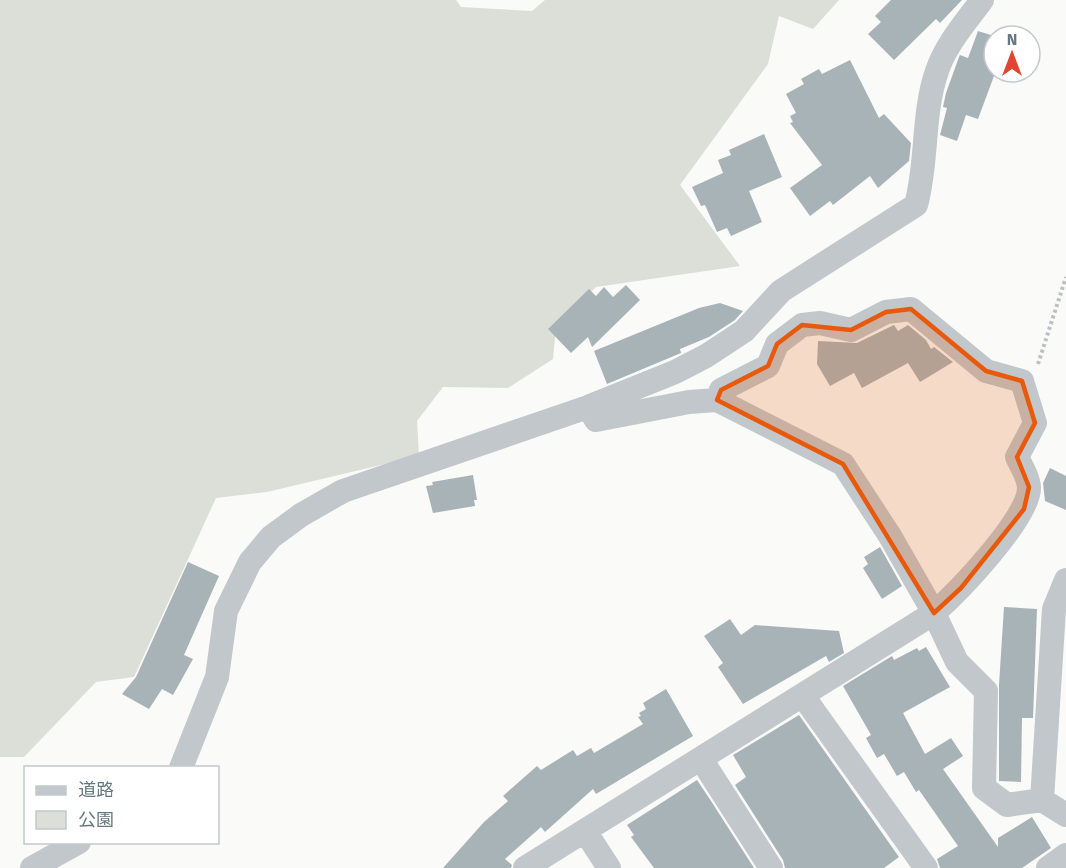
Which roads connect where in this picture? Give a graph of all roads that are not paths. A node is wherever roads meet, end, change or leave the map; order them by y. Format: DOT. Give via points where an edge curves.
graph roads {
  1 [pos="982,0"];
  2 [pos="717,400"];
  3 [pos="588,407"];
  4 [pos="1066,580"];
  5 [pos="934,613"];
  6 [pos="803,696"];
  7 [pos="701,759"];
  8 [pos="182,766"];
  9 [pos="1042,800"];
  10 [pos="1066,815"];
  11 [pos="585,831"];
  12 [pos="77,844"];
  13 [pos="1066,855"];
  14 [pos="32,868"];
  15 [pos="525,868"];
  16 [pos="609,868"];
  17 [pos="771,868"];
  18 [pos="926,868"];
  19 [pos="1048,868"];
  1 -- 3 [label="street" via="953,38 937,69 916,205 781,291 744,331 706,356"];
  2 -- 3 [label="street" via="596,420"];
  2 -- 5 [label="street" via="843,464"];
  2 -- 5 [label="street" via="721,390 768,366 777,344 802,325 820,323 852,330 886,312 911,309 986,371 1022,381 1035,423 1017,457 1029,487 1024,509 961,588"];
  3 -- 8 [label="street" via="344,491 271,537 250,562 226,611 217,677"];
  4 -- 9 [label="street" via="1054,609"];
  5 -- 6 [label="street"];
  5 -- 9 [label="street" via="957,662 986,692 984,788 1007,805"];
  6 -- 7 [label="street"];
  6 -- 18 [label="street"];
  7 -- 11 [label="street"];
  7 -- 17 [label="street"];
  9 -- 10 [label="street"];
  11 -- 15 [label="street"];
  11 -- 16 [label="street"];
  12 -- 14 [label="street"];
  13 -- 19 [label="street"];
}
